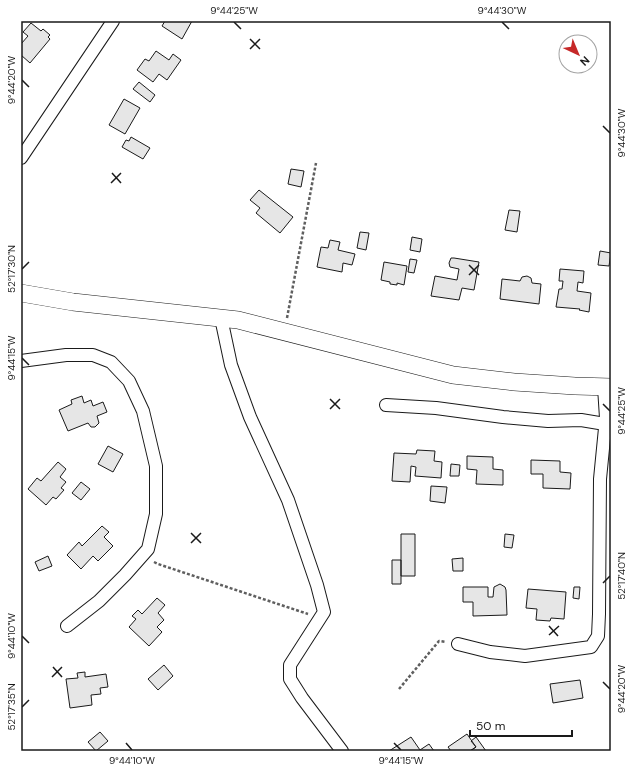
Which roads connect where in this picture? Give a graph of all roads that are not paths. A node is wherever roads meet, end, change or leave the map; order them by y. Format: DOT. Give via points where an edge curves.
graph roads {
  1 [pos="113,21"];
  2 [pos="21,158"];
  3 [pos="21,293"];
  4 [pos="221,318"];
  5 [pos="21,361"];
  6 [pos="608,387"];
  7 [pos="386,404"];
  8 [pos="605,424"];
  9 [pos="67,626"];
  10 [pos="458,644"];
  11 [pos="342,751"];
  1 -- 2 [label="street"];
  3 -- 4 [label="main road" via="73,302"];
  4 -- 6 [label="main road" via="238,320 454,375 514,382"];
  4 -- 11 [label="street" via="234,372 250,417 288,500 324,612 290,665 290,679"];
  5 -- 9 [label="street" via="66,355 93,355 111,362 130,381 143,411 156,466 156,514 148,549 98,601"];
  6 -- 8 [label="street"];
  7 -- 8 [label="street" via="548,421 581,420"];
  8 -- 10 [label="street" via="600,479 600,614 598,636 591,647 525,656 490,652"];
}
